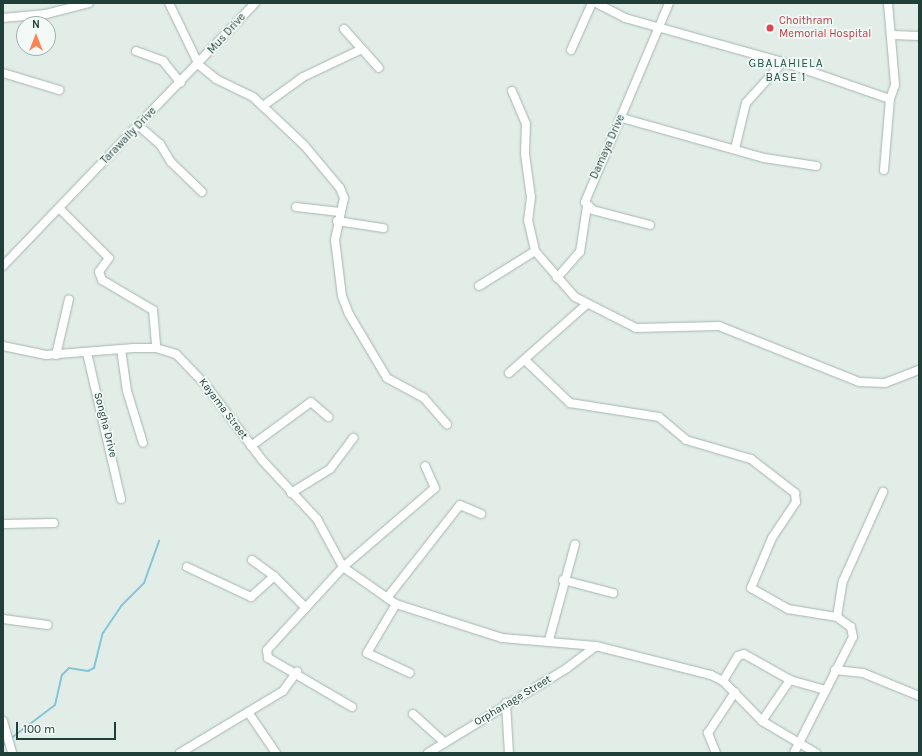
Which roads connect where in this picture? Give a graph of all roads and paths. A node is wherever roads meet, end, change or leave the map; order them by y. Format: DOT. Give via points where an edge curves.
graph roads {
  1 [pos="88,3"];
  2 [pos="169,3"];
  3 [pos="255,3"];
  4 [pos="592,3"];
  5 [pos="596,3"];
  6 [pos="668,3"];
  7 [pos="888,3"];
  8 [pos="3,18"];
  9 [pos="658,26"];
  10 [pos="344,29"];
  11 [pos="892,35"];
  12 [pos="919,36"];
  13 [pos="362,50"];
  14 [pos="571,50"];
  15 [pos="136,51"];
  16 [pos="783,62"];
  17 [pos="199,65"];
  18 [pos="379,68"];
  19 [pos="3,73"];
  20 [pos="181,83"];
  21 [pos="59,90"];
  22 [pos="512,90"];
  23 [pos="890,99"];
  24 [pos="262,106"];
  25 [pos="622,118"];
  26 [pos="139,126"];
  27 [pos="735,149"];
  28 [pos="816,166"];
  29 [pos="884,170"];
  30 [pos="202,192"];
  31 [pos="587,206"];
  32 [pos="296,207"];
  33 [pos="60,209"];
  34 [pos="340,212"];
  35 [pos="337,221"];
  36 [pos="650,226"];
  37 [pos="384,228"];
  38 [pos="535,250"];
  39 [pos="3,266"];
  40 [pos="557,278"];
  41 [pos="479,286"];
  42 [pos="69,298"];
  43 [pos="586,304"];
  44 [pos="3,346"];
  45 [pos="156,348"];
  46 [pos="121,349"];
  47 [pos="87,352"];
  48 [pos="50,355"];
  49 [pos="526,362"];
  50 [pos="919,370"];
  51 [pos="509,373"];
  52 [pos="328,417"];
  53 [pos="447,424"];
  54 [pos="352,438"];
  55 [pos="143,443"];
  56 [pos="251,446"];
  57 [pos="425,466"];
  58 [pos="883,492"];
  59 [pos="291,493"];
  60 [pos="121,498"];
  61 [pos="481,514"];
  62 [pos="54,523"];
  63 [pos="3,524"];
  64 [pos="576,544"];
  65 [pos="252,560"];
  66 [pos="187,567"];
  67 [pos="343,567"];
  68 [pos="274,576"];
  69 [pos="563,580"];
  70 [pos="613,593"];
  71 [pos="387,598"];
  72 [pos="396,604"];
  73 [pos="306,608"];
  74 [pos="837,617"];
  75 [pos="3,618"];
  76 [pos="48,625"];
  77 [pos="549,640"];
  78 [pos="596,646"];
  79 [pos="835,670"];
  80 [pos="297,672"];
  81 [pos="410,673"];
  82 [pos="790,680"];
  83 [pos="723,681"];
  84 [pos="826,690"];
  85 [pos="735,692"];
  86 [pos="919,696"];
  87 [pos="506,702"];
  88 [pos="352,707"];
  89 [pos="248,712"];
  90 [pos="413,714"];
  91 [pos="3,721"];
  92 [pos="762,722"];
  93 [pos="798,742"];
  94 [pos="445,743"];
  95 [pos="12,753"];
  96 [pos="180,753"];
  97 [pos="276,753"];
  98 [pos="428,753"];
  99 [pos="509,753"];
  100 [pos="716,753"];
  101 [pos="794,753"];
  102 [pos="816,753"];
  1 -- 8 [label="street" via="46,14"];
  2 -- 17 [label="street"];
  3 -- 17 [label="street, Mus Drive"];
  4 -- 14 [label="street"];
  5 -- 9 [label="street" via="625,18"];
  6 -- 9 [label="street, Damaya Drive"];
  7 -- 11 [label="street"];
  9 -- 16 [label="street"];
  9 -- 25 [label="street, Damaya Drive"];
  10 -- 13 [label="street"];
  11 -- 12 [label="street"];
  11 -- 23 [label="street" via="895,85"];
  13 -- 18 [label="street"];
  13 -- 24 [label="street" via="303,77"];
  15 -- 20 [label="street" via="163,61"];
  16 -- 23 [label="street"];
  16 -- 27 [label="street" via="746,104"];
  17 -- 20 [label="street, Tarawally Drive"];
  17 -- 24 [label="street"];
  19 -- 21 [label="street"];
  20 -- 26 [label="street, Tarawally Drive"];
  22 -- 38 [label="street" via="526,124 525,154 531,197 528,220"];
  23 -- 29 [label="street"];
  24 -- 34 [label="street" via="304,145 337,184 344,198"];
  25 -- 27 [label="street"];
  25 -- 31 [label="street, Damaya Drive" via="586,198"];
  26 -- 30 [label="street" via="160,144 171,162"];
  26 -- 33 [label="street, Tarawally Drive"];
  27 -- 28 [label="street" via="764,158"];
  31 -- 36 [label="street"];
  31 -- 40 [label="street, Damaya Drive" via="580,252"];
  32 -- 34 [label="street"];
  33 -- 39 [label="street, Tarawally Drive"];
  33 -- 45 [label="street" via="109,258 99,272 102,280 153,310"];
  34 -- 35 [label="street"];
  35 -- 37 [label="street"];
  35 -- 53 [label="street" via="337,254 349,314 387,378 424,398"];
  38 -- 40 [label="street"];
  38 -- 41 [label="street"];
  40 -- 43 [label="street"];
  42 -- 48 [label="street"];
  43 -- 49 [label="street"];
  43 -- 50 [label="street" via="648,330 719,326 859,382 885,384"];
  44 -- 48 [label="street, Kayama Street"];
  45 -- 46 [label="street, Kayama Street"];
  45 -- 56 [label="street, Kayama Street" via="176,354 184,362 205,384"];
  46 -- 47 [label="street, Kayama Street"];
  46 -- 55 [label="street" via="126,391"];
  47 -- 48 [label="street, Kayama Street"];
  47 -- 60 [label="street, Songha Drive"];
  49 -- 51 [label="street"];
  49 -- 74 [label="street" via="570,403 659,417 686,440 743,455 790,488 796,496 796,502 772,538 751,588 788,609"];
  52 -- 56 [label="street" via="311,402"];
  54 -- 59 [label="street" via="330,469"];
  56 -- 59 [label="street, Kayama Street"];
  57 -- 67 [label="street" via="435,488"];
  58 -- 74 [label="street" via="843,581"];
  59 -- 67 [label="street, Kayama Street" via="323,529"];
  61 -- 71 [label="street" via="460,505"];
  62 -- 63 [label="street"];
  64 -- 69 [label="street"];
  65 -- 68 [label="street"];
  66 -- 68 [label="street" via="251,597"];
  67 -- 71 [label="street"];
  67 -- 73 [label="street"];
  68 -- 73 [label="street"];
  69 -- 70 [label="street"];
  69 -- 77 [label="street"];
  71 -- 72 [label="street"];
  72 -- 77 [label="street" via="502,638"];
  72 -- 81 [label="street" via="367,653"];
  73 -- 80 [label="street" via="266,654"];
  74 -- 79 [label="street" via="850,627 852,637"];
  75 -- 76 [label="street"];
  77 -- 78 [label="street"];
  78 -- 83 [label="street" via="700,672"];
  78 -- 87 [label="street, Orphanage Street" via="567,668"];
  79 -- 84 [label="street"];
  79 -- 86 [label="street" via="863,673"];
  80 -- 88 [label="street"];
  80 -- 89 [label="street" via="283,691"];
  82 -- 83 [label="street" via="744,654 738,656"];
  82 -- 84 [label="street"];
  82 -- 92 [label="street"];
  83 -- 85 [label="street"];
  84 -- 93 [label="street"];
  85 -- 92 [label="street"];
  85 -- 100 [label="street" via="708,733"];
  87 -- 94 [label="street, Orphanage Street"];
  87 -- 99 [label="street"];
  89 -- 96 [label="street"];
  89 -- 97 [label="street"];
  90 -- 94 [label="street"];
  91 -- 95 [label="street"];
  92 -- 93 [label="street"];
  93 -- 101 [label="street"];
  93 -- 102 [label="street"];
  94 -- 98 [label="street, Orphanage Street"];
}
